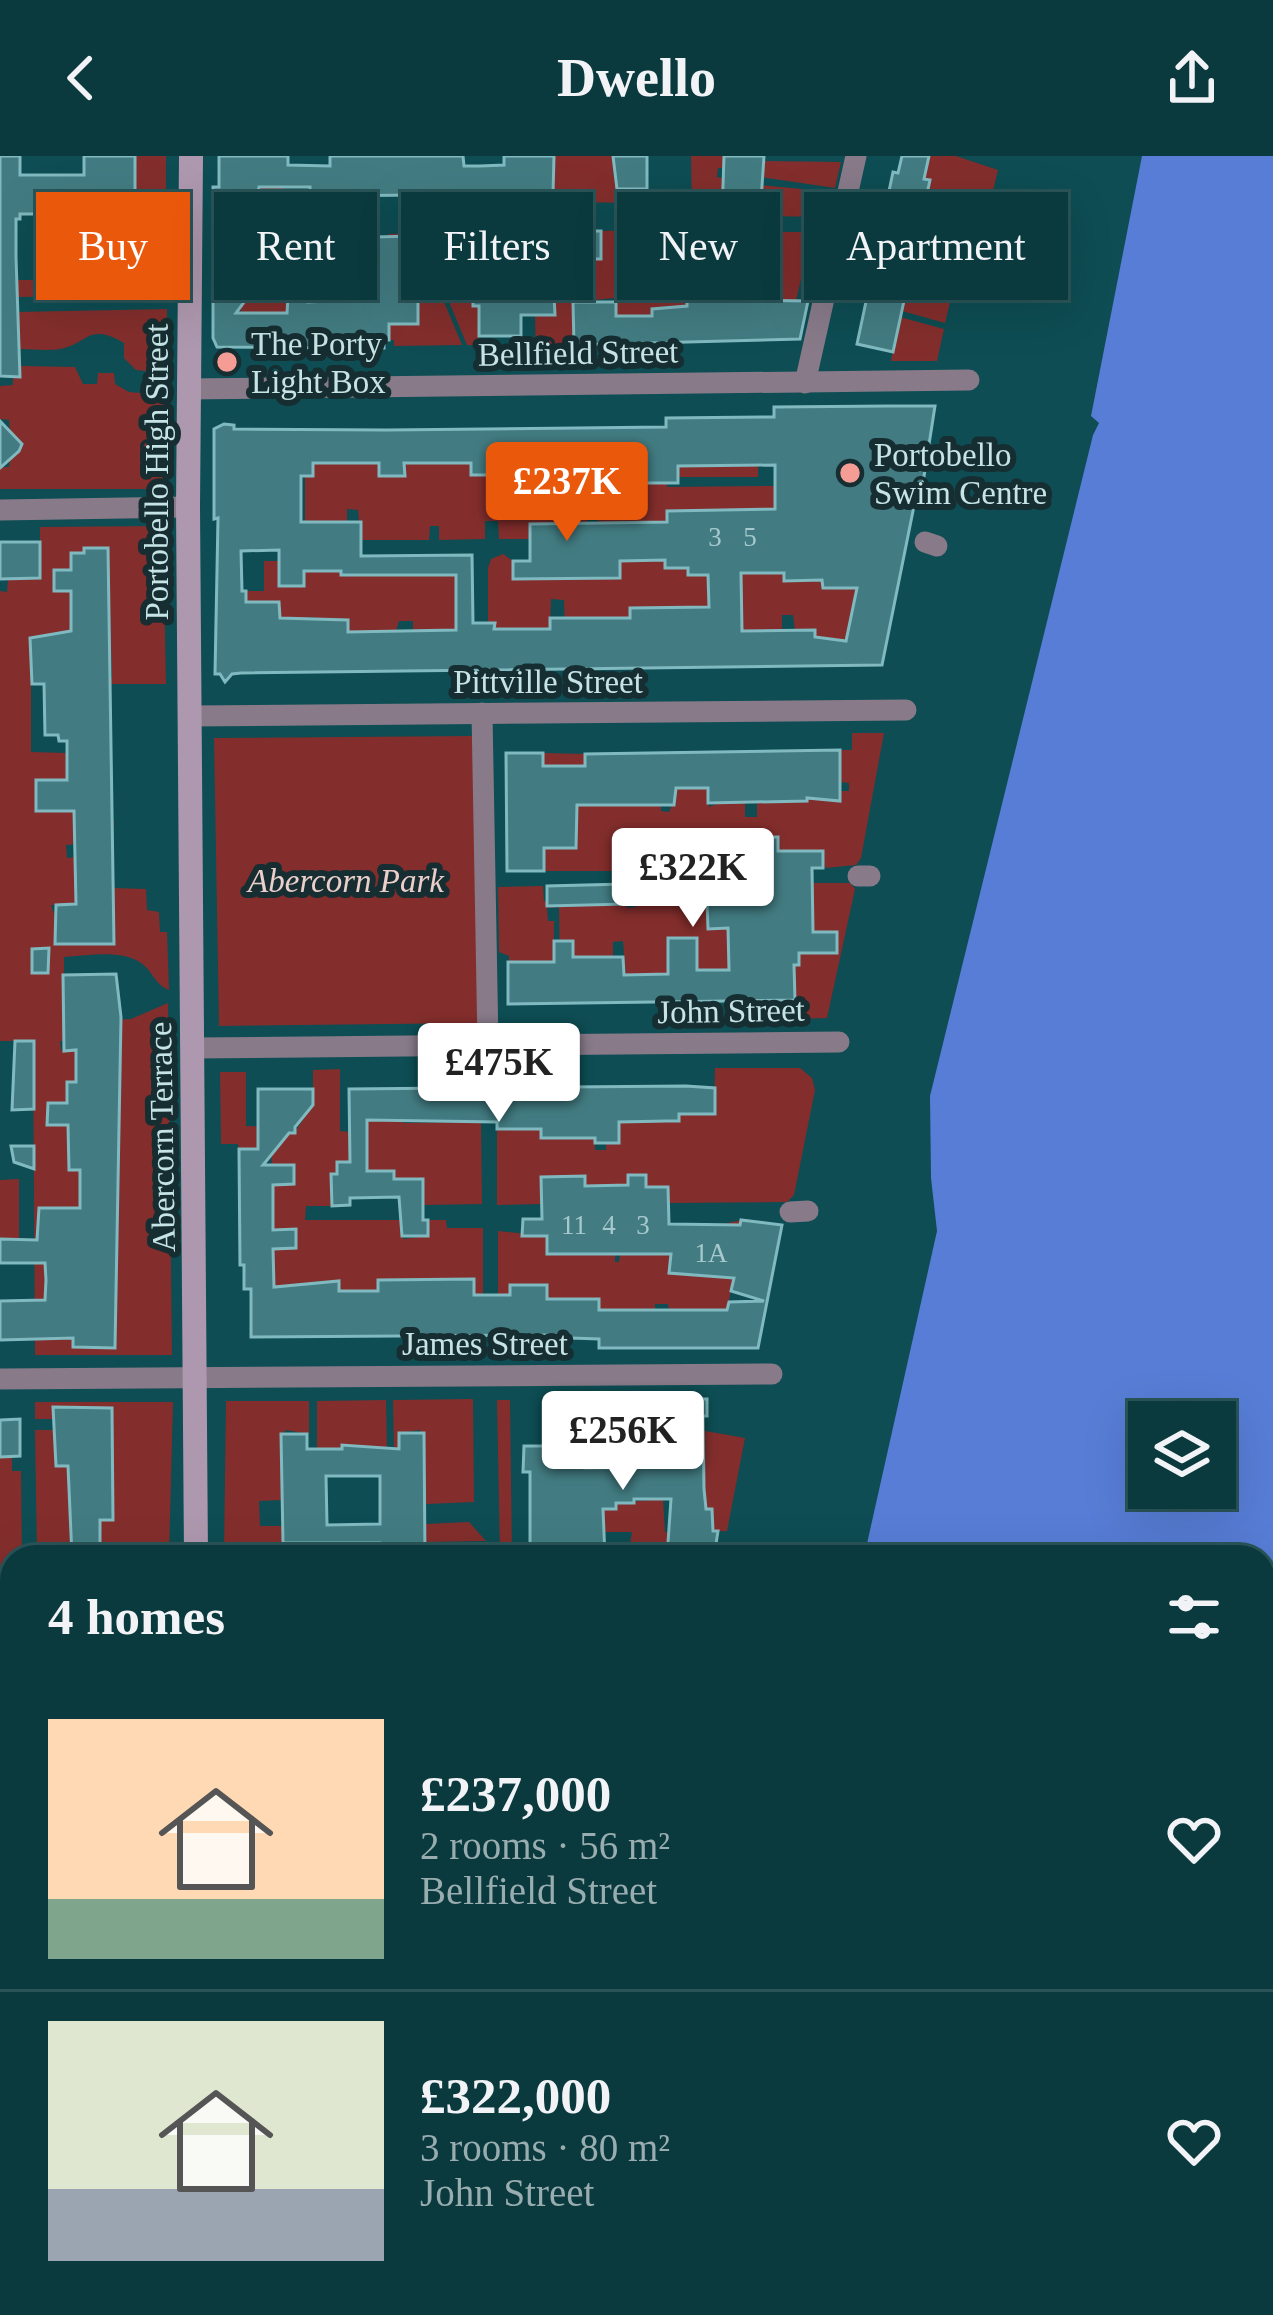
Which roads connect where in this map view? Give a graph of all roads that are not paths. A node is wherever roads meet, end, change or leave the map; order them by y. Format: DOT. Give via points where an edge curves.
graph roads {
  1 [pos="191,156"];
  2 [pos="856,156"];
  3 [pos="968,380"];
  4 [pos="805,383"];
  5 [pos="188,389"];
  6 [pos="188,507"];
  7 [pos="0,510"];
  8 [pos="898,710"];
  9 [pos="482,713"];
  10 [pos="190,716"];
  11 [pos="831,1042"];
  12 [pos="488,1045"];
  13 [pos="193,1048"];
  14 [pos="765,1374"];
  15 [pos="197,1377"];
  16 [pos="0,1379"];
  17 [pos="196,1545"];
  1 -- 5 [label="main road, Portobello High Street"];
  2 -- 4 [label="street"];
  3 -- 4 [label="street, Bellfield Street"];
  4 -- 5 [label="street, Bellfield Street"];
  5 -- 6 [label="main road, Portobello High Street"];
  6 -- 7 [label="street"];
  6 -- 10 [label="main road, Portobello High Street"];
  8 -- 9 [label="street, Pittville Street"];
  9 -- 10 [label="street, Pittville Street"];
  9 -- 12 [label="street"];
  10 -- 13 [label="main road, Abercorn Terrace"];
  11 -- 12 [label="street, John Street"];
  12 -- 13 [label="street, John Street"];
  13 -- 15 [label="main road, Abercorn Terrace"];
  14 -- 15 [label="street, James Street"];
  15 -- 16 [label="street, James Street"];
  15 -- 17 [label="main road, Abercorn Terrace"];
}
